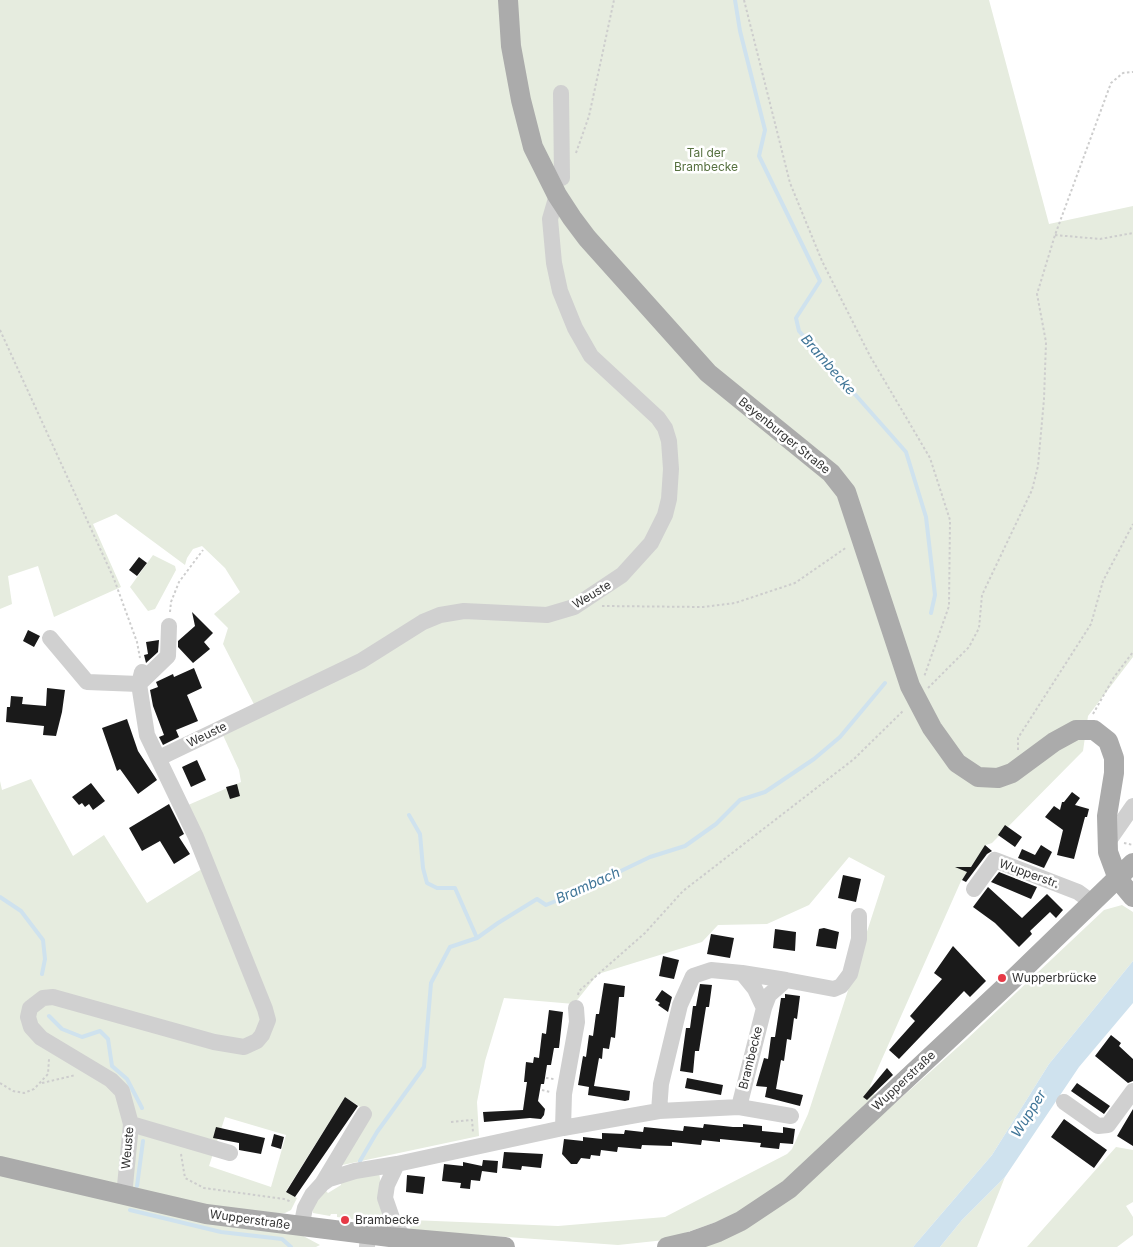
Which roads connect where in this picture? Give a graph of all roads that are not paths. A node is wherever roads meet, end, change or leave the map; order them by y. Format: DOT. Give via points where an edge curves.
graph roads {
  1 [pos="508,0"];
  2 [pos="561,93"];
  3 [pos="559,186"];
  4 [pos="168,626"];
  5 [pos="50,638"];
  6 [pos="140,678"];
  7 [pos="159,758"];
  8 [pos="1133,806"];
  9 [pos="1108,842"];
  10 [pos="1133,864"];
  11 [pos="1118,878"];
  12 [pos="974,889"];
  13 [pos="1133,897"];
  14 [pos="1093,903"];
  15 [pos="859,916"];
  16 [pos="742,973"];
  17 [pos="786,980"];
  18 [pos="576,1008"];
  19 [pos="764,1008"];
  20 [pos="1133,1090"];
  21 [pos="1064,1102"];
  22 [pos="739,1107"];
  23 [pos="659,1111"];
  24 [pos="364,1114"];
  25 [pos="791,1116"];
  26 [pos="131,1124"];
  27 [pos="563,1128"];
  28 [pos="230,1153"];
  29 [pos="397,1164"];
  30 [pos="0,1166"];
  31 [pos="322,1184"];
  32 [pos="124,1196"];
  33 [pos="303,1218"];
  34 [pos="404,1238"];
  35 [pos="367,1241"];
  36 [pos="504,1247"];
  37 [pos="667,1247"];
  1 -- 3 [label="main road, Beyenburger Straße" via="511,46 528,129 533,147"];
  2 -- 3 [label="street, Weuste"];
  3 -- 7 [label="street, Weuste" via="550,219 552,254 560,291 575,328 591,356 658,418 669,441 669,499 662,523 651,542 622,575 574,607 547,615 464,610 440,615 360,661"];
  3 -- 9 [label="main road, Beyenburger Straße" via="587,238 708,373 830,473 846,492 916,701 944,747 965,770 978,777 1008,775 1067,734 1087,728 1104,736 1114,758 1107,816"];
  4 -- 6 [label="street" via="168,656"];
  5 -- 6 [label="street" via="87,682"];
  6 -- 7 [label="street, Weuste" via="147,735"];
  7 -- 26 [label="street, Weuste" via="196,837 268,1020 262,1035 252,1046 228,1046 53,997 36,1001 28,1017 32,1027 49,1044 111,1080 122,1092"];
  8 -- 9 [label="street"];
  9 -- 11 [label="main road" via="1108,852"];
  10 -- 11 [label="main road, Wupperstraße"];
  11 -- 13 [label="main road"];
  11 -- 14 [label="main road, Wupperstraße"];
  12 -- 14 [label="street, Wupperstr." via="995,860 1078,892"];
  14 -- 37 [label="main road, Wupperstraße" via="789,1189 718,1232"];
  15 -- 17 [label="street" via="859,939 850,974 841,986 834,989"];
  16 -- 17 [label="street"];
  16 -- 19 [label="street"];
  16 -- 23 [label="street" via="703,972 693,976 680,1005 661,1084"];
  17 -- 19 [label="street, Brambecke" via="773,991"];
  18 -- 27 [label="street" via="577,1022 564,1094"];
  19 -- 22 [label="street, Brambecke"];
  20 -- 21 [label="street" via="1108,1125 1098,1126"];
  22 -- 23 [label="street, Brambecke"];
  22 -- 25 [label="street, Brambecke"];
  23 -- 27 [label="street, Brambecke"];
  24 -- 31 [label="street"];
  26 -- 28 [label="street"];
  26 -- 32 [label="street, Weuste"];
  27 -- 29 [label="street, Brambecke"];
  29 -- 31 [label="street, Brambecke" via="343,1174"];
  29 -- 34 [label="street" via="385,1198 393,1221"];
  30 -- 32 [label="main road, Wupperstraße"];
  31 -- 33 [label="street, Brambecke" via="312,1195"];
  32 -- 33 [label="main road, Wupperstraße" via="206,1214"];
  33 -- 35 [label="main road, Wupperstraße"];
  34 -- 35 [label="main road, Wupperstraße"];
  34 -- 36 [label="main road, Wupperstraße"];
}
